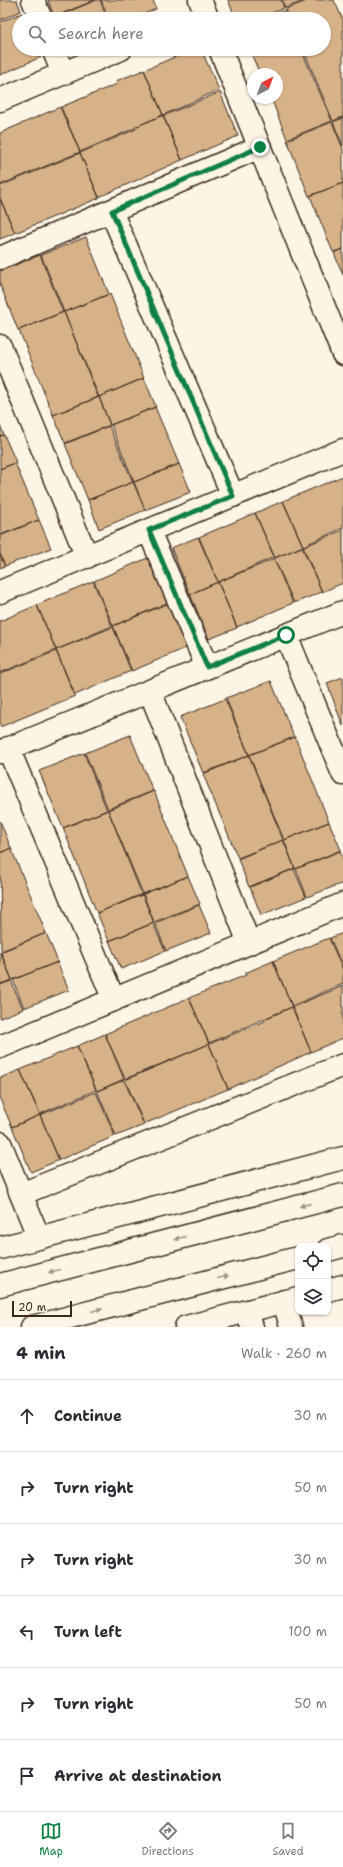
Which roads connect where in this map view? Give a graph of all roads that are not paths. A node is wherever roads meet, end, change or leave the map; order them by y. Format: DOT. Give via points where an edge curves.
graph roads {
  1 [pos="33,0"];
  2 [pos="38,12"];
  3 [pos="56,56"];
  4 [pos="104,56"];
  5 [pos="223,56"];
  6 [pos="63,73"];
  7 [pos="0,100"];
  8 [pos="260,147"];
  9 [pos="112,211"];
  10 [pos="0,258"];
  11 [pos="0,346"];
  12 [pos="343,354"];
  13 [pos="343,450"];
  14 [pos="233,496"];
  15 [pos="149,530"];
  16 [pos="86,557"];
  17 [pos="0,592"];
  18 [pos="343,612"];
  19 [pos="286,635"];
  20 [pos="207,667"];
  21 [pos="150,691"];
  22 [pos="4,750"];
  23 [pos="343,774"];
  24 [pos="343,904"];
  25 [pos="249,943"];
  26 [pos="114,1000"];
  27 [pos="0,1047"];
  28 [pos="343,1065"];
  29 [pos="0,1143"];
  30 [pos="343,1158"];
  31 [pos="21,1194"];
  32 [pos="343,1195"];
  33 [pos="38,1238"];
  34 [pos="343,1246"];
  35 [pos="0,1248"];
  36 [pos="331,1249"];
  37 [pos="295,1259"];
  38 [pos="0,1285"];
  39 [pos="343,1286"];
  40 [pos="331,1289"];
  41 [pos="291,1300"];
  42 [pos="250,1319"];
  43 [pos="32,1327"];
  44 [pos="186,1327"];
  45 [pos="291,1327"];
  1 -- 2 [label="street"];
  3 -- 6 [label="street"];
  4 -- 6 [label="street"];
  5 -- 8 [label="street"];
  6 -- 7 [label="street"];
  8 -- 9 [label="street"];
  8 -- 12 [label="street"];
  9 -- 10 [label="street"];
  9 -- 14 [label="street"];
  11 -- 16 [label="street"];
  13 -- 14 [label="street"];
  14 -- 15 [label="street"];
  15 -- 16 [label="street"];
  15 -- 20 [label="street"];
  16 -- 17 [label="street"];
  18 -- 19 [label="street"];
  19 -- 20 [label="street"];
  19 -- 23 [label="street"];
  20 -- 21 [label="street"];
  21 -- 22 [label="street"];
  21 -- 25 [label="street"];
  22 -- 26 [label="street"];
  24 -- 25 [label="street"];
  25 -- 26 [label="street"];
  26 -- 27 [label="street"];
  28 -- 31 [label="street"];
  29 -- 31 [label="street"];
  30 -- 33 [label="street"];
  31 -- 33 [label="street"];
  32 -- 38 [label="street, one-way"];
  33 -- 35 [label="street"];
  34 -- 36 [label="street"];
  43 -- 37 [label="street, one-way"];
  39 -- 40 [label="street"];
  41 -- 42 [label="street"];
  41 -- 45 [label="street"];
  42 -- 44 [label="street"];
}
